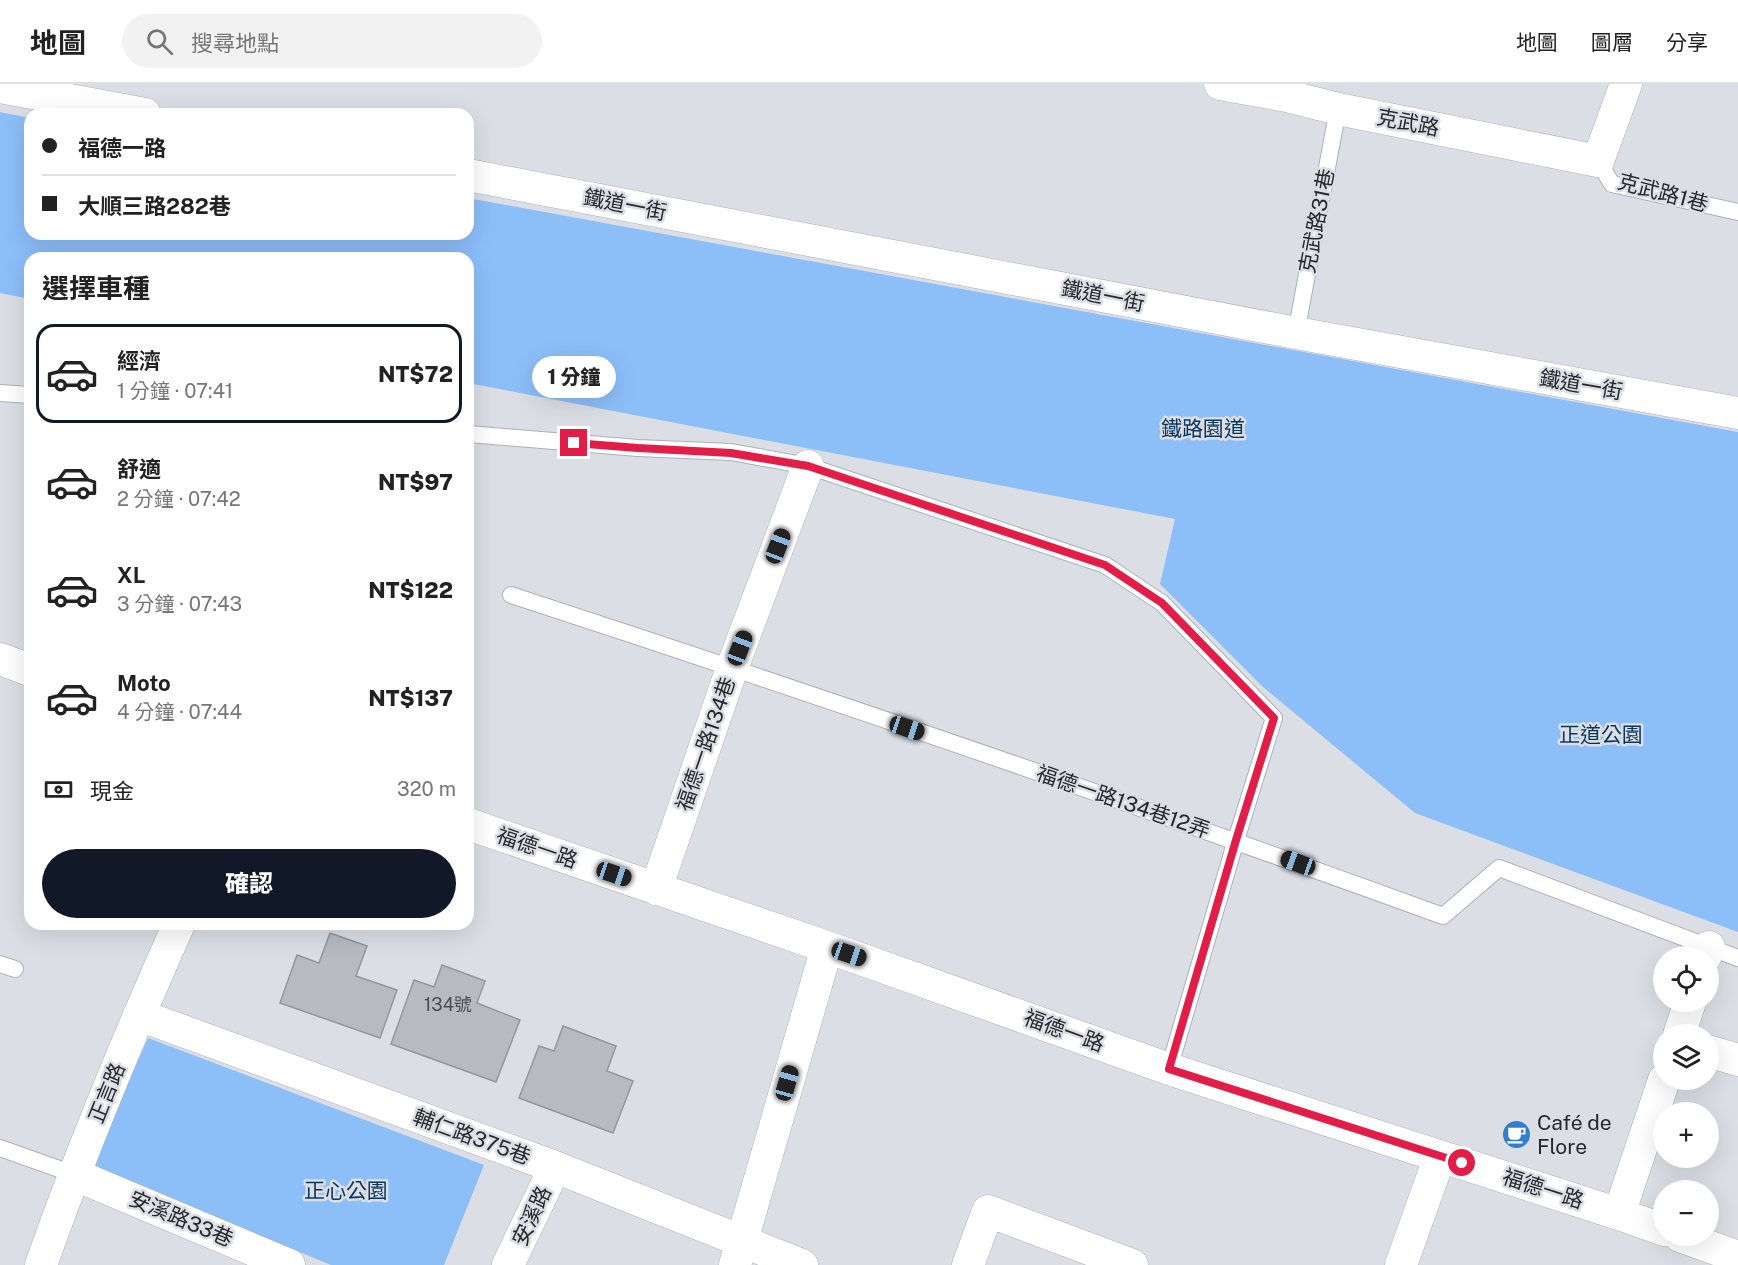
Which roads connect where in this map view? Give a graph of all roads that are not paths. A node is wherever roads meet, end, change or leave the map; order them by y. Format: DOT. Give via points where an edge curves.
graph roads {
  1 [pos="1220,84"];
  2 [pos="1626,84"];
  3 [pos="0,87"];
  4 [pos="39,89"];
  5 [pos="1288,90"];
  6 [pos="120,108"];
  7 [pos="1338,109"];
  8 [pos="1598,161"];
  9 [pos="474,176"];
  10 [pos="1738,212"];
  11 [pos="1296,333"];
  12 [pos="0,393"];
  13 [pos="24,395"];
  14 [pos="1738,413"];
  15 [pos="474,434"];
  16 [pos="808,466"];
  17 [pos="511,594"];
  18 [pos="0,659"];
  19 [pos="24,668"];
  20 [pos="732,668"];
  21 [pos="474,826"];
  22 [pos="1236,840"];
  23 [pos="656,889"];
  24 [pos="176,930"];
  25 [pos="1692,946"];
  26 [pos="827,947"];
  27 [pos="1719,954"];
  28 [pos="1738,958"];
  29 [pos="139,1015"];
  30 [pos="1719,1054"];
  31 [pos="1738,1060"];
  32 [pos="1169,1069"];
  33 [pos="1661,1090"];
  34 [pos="0,1148"];
  35 [pos="1440,1155"];
  36 [pos="555,1167"];
  37 [pos="73,1174"];
  38 [pos="1619,1214"];
  39 [pos="1653,1226"];
  40 [pos="1708,1246"];
  41 [pos="738,1253"];
  42 [pos="1738,1257"];
  43 [pos="41,1265"];
  44 [pos="289,1265"];
  45 [pos="508,1265"];
  46 [pos="802,1265"];
  47 [pos="968,1265"];
  48 [pos="1132,1265"];
  49 [pos="1401,1265"];
  1 -- 5 [label="street, 克武路"];
  2 -- 8 [label="street"];
  3 -- 4 [label="street"];
  4 -- 6 [label="street"];
  5 -- 7 [label="street, 克武路"];
  7 -- 8 [label="street, 克武路"];
  7 -- 11 [label="lane, 克武路31巷"];
  8 -- 10 [label="lane, 克武路1巷" via="1612,184"];
  9 -- 11 [label="street, 鐵道一街"];
  11 -- 14 [label="street, 鐵道一街"];
  12 -- 13 [label="lane"];
  15 -- 16 [label="lane" via="731,453"];
  16 -- 20 [label="street, 福德一路134巷"];
  16 -- 22 [label="lane" via="1105,565 1162,603 1274,718"];
  17 -- 20 [label="lane, 福德一路134巷12弄"];
  18 -- 19 [label="street"];
  20 -- 22 [label="lane, 福德一路134巷12弄"];
  20 -- 23 [label="street, 福德一路134巷"];
  21 -- 23 [label="street, 福德一路"];
  22 -- 25 [label="lane, 福德一路134巷12弄" via="1443,916 1499,868"];
  22 -- 32 [label="lane"];
  23 -- 26 [label="street, 福德一路"];
  24 -- 29 [label="street, 正言路"];
  26 -- 32 [label="street, 福德一路"];
  26 -- 41 [label="street"];
  27 -- 28 [label="lane"];
  29 -- 36 [label="street, 輔仁路375巷"];
  29 -- 37 [label="street, 正言路"];
  30 -- 31 [label="street"];
  32 -- 35 [label="street, 福德一路"];
  33 -- 38 [label="street"];
  34 -- 37 [label="lane"];
  35 -- 38 [label="street, 福德一路"];
  35 -- 49 [label="street"];
  36 -- 41 [label="street, 輔仁路375巷"];
  36 -- 45 [label="street, 安溪路"];
  37 -- 43 [label="street, 正言路"];
  37 -- 44 [label="street, 安溪路33巷"];
  38 -- 39 [label="street, 福德一路"];
  40 -- 42 [label="street"];
  41 -- 46 [label="street, 輔仁路375巷"];
  47 -- 48 [label="street" via="988,1211"];
}
